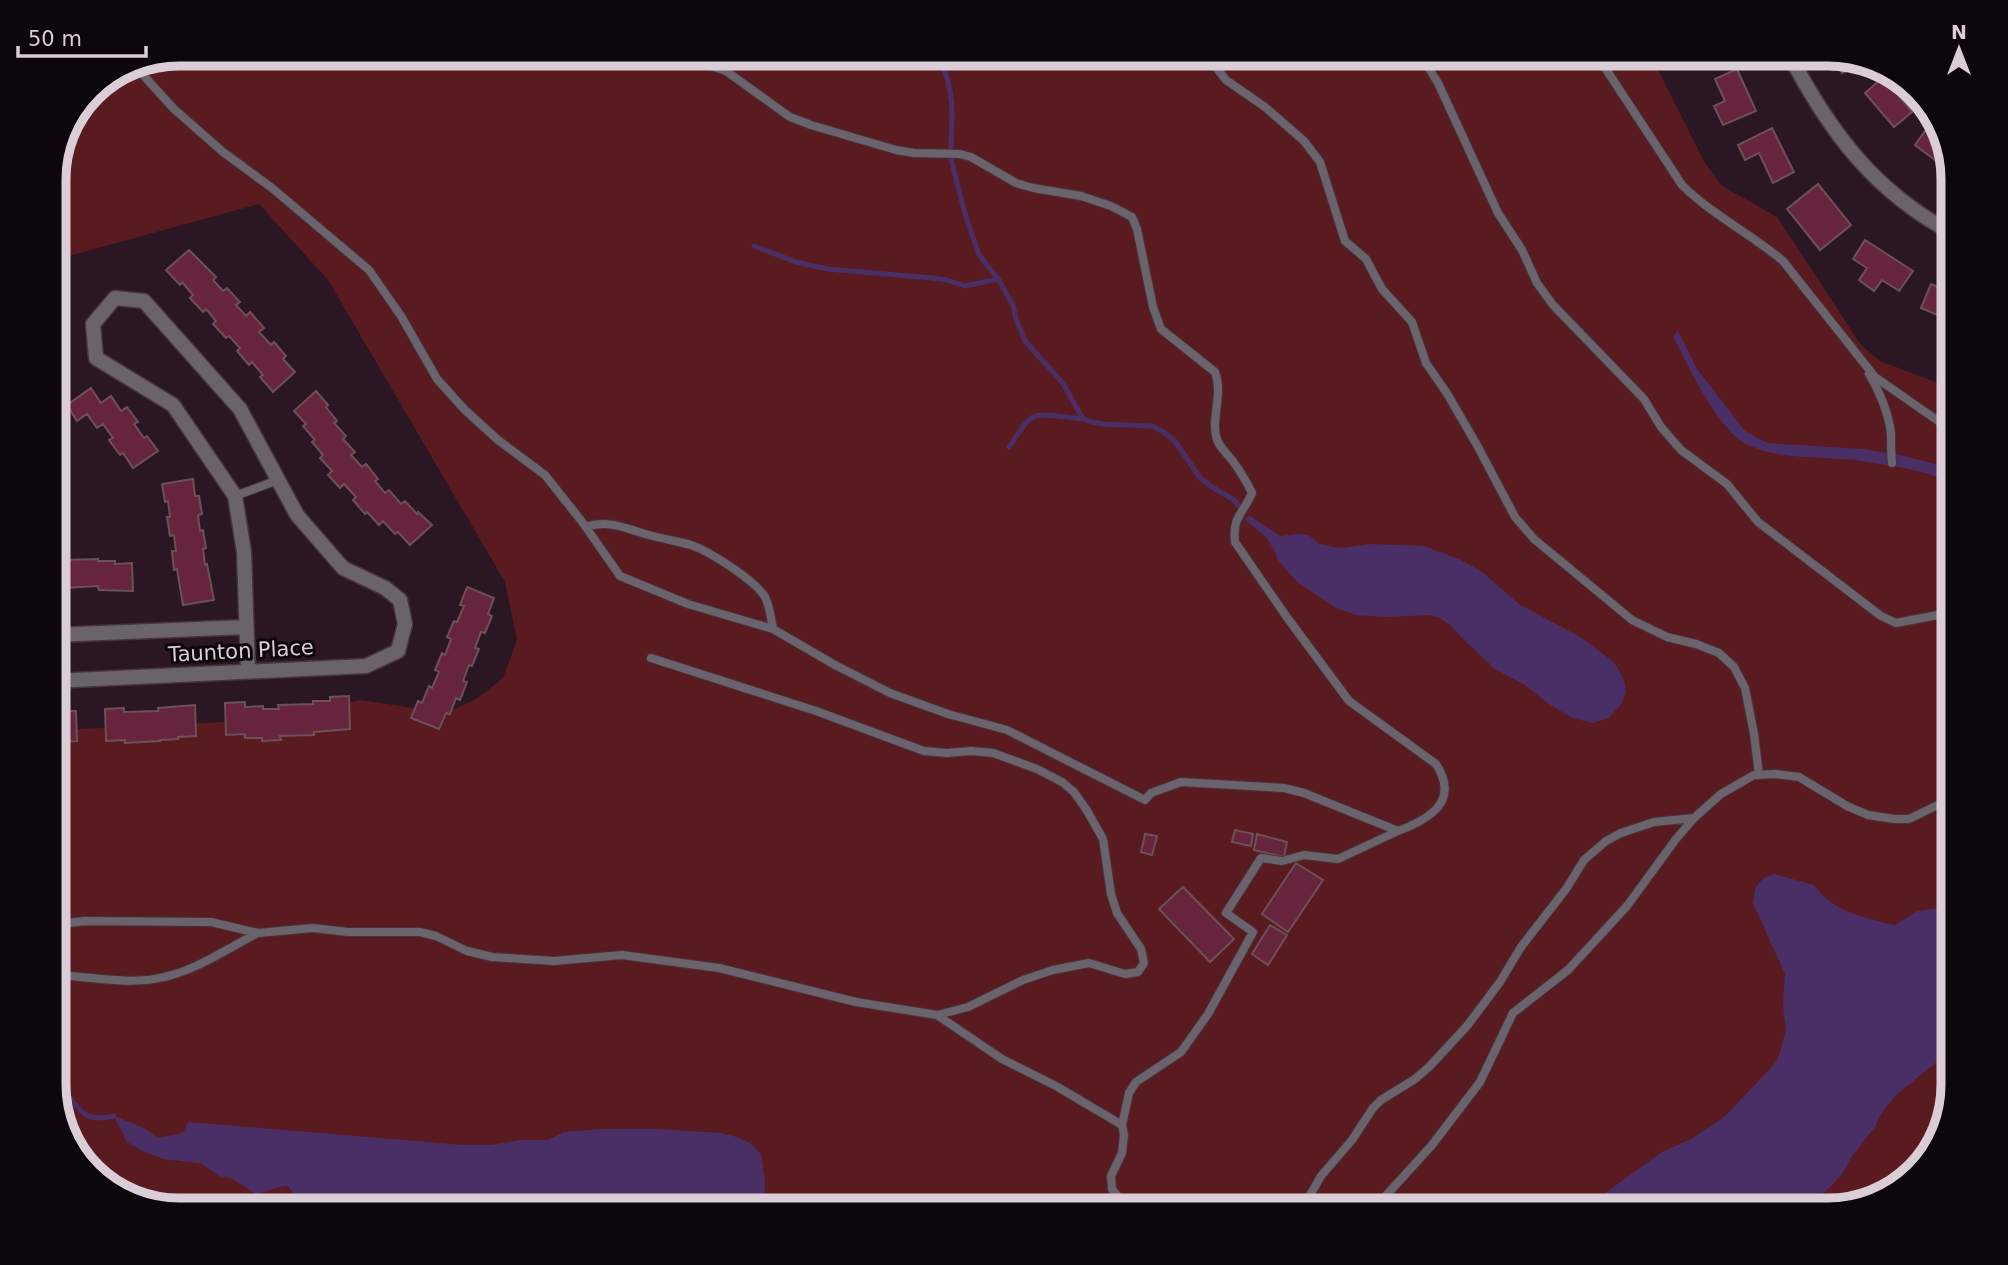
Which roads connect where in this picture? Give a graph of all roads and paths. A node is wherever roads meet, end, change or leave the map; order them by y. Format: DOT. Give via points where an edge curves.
graph roads {
  1 [pos="711,66"];
  2 [pos="1215,66"];
  3 [pos="1428,66"];
  4 [pos="1603,66"];
  5 [pos="1796,66"];
  6 [pos="141,74"];
  7 [pos="1941,226"];
  8 [pos="1862,362"];
  9 [pos="1941,423"];
  10 [pos="1892,461"];
  11 [pos="278,480"];
  12 [pos="235,496"];
  13 [pos="586,527"];
  14 [pos="1941,614"];
  15 [pos="247,627"];
  16 [pos="773,629"];
  17 [pos="67,634"];
  18 [pos="651,658"];
  19 [pos="248,671"];
  20 [pos="67,680"];
  21 [pos="1759,775"];
  22 [pos="1941,803"];
  23 [pos="1694,818"];
  24 [pos="1398,831"];
  25 [pos="67,923"];
  26 [pos="258,933"];
  27 [pos="67,976"];
  28 [pos="937,1015"];
  29 [pos="1122,1125"];
  30 [pos="1119,1198"];
  31 [pos="1308,1198"];
  32 [pos="1384,1198"];
  1 -- 24 [label="lane" via="726,71 790,117 811,125 896,150 971,157 1016,183 1081,196 1132,217 1161,329 1215,372 1218,380 1218,442 1252,492 1233,528 1235,542 1349,701 1442,773 1445,791 1437,809"];
  2 -- 21 [label="lane" via="1226,80 1304,141 1320,162 1345,241 1366,260 1382,289 1412,322 1426,363 1515,517 1534,539 1632,620 1718,653 1734,667 1745,688"];
  3 -- 14 [label="lane" via="1537,283 1644,399 1681,450 1727,484 1758,522 1881,616 1896,623"];
  4 -- 8 [label="lane" via="1682,185 1783,261"];
  5 -- 7 [label="street" via="1820,111 1854,156 1892,192"];
  6 -- 13 [label="lane" via="223,152 369,270 437,379 498,440 545,475"];
  8 -- 9 [label="lane" via="1875,377"];
  8 -- 10 [label="lane" via="1887,418"];
  11 -- 12 [label="lane"];
  11 -- 12 [label="street" via="240,409 223,389 144,301 115,298 93,324 96,358 173,405"];
  11 -- 19 [label="street, Taunton Place" via="297,515 343,568 385,587 400,600 405,624 398,651 366,666"];
  12 -- 15 [label="street" via="244,551"];
  13 -- 16 [label="lane" via="621,576 688,604"];
  13 -- 16 [label="lane" via="610,523 704,551 754,584 765,597"];
  15 -- 17 [label="street, Taunton Place"];
  15 -- 19 [label="street"];
  16 -- 24 [label="lane" via="890,693 1007,730 1145,800 1181,782 1284,788"];
  18 -- 28 [label="lane" via="816,710 924,751 993,752 1037,769 1074,792 1103,839 1117,913 1142,949 1144,963 1138,972 1125,974 1089,963 1053,970 968,1007"];
  19 -- 20 [label="street, Taunton Place"];
  21 -- 22 [label="lane" via="1799,777 1868,816 1909,819"];
  21 -- 23 [label="lane" via="1721,794"];
  23 -- 31 [label="lane" via="1628,830 1584,860 1467,1026 1429,1067 1373,1108"];
  23 -- 32 [label="lane" via="1627,906 1568,970 1513,1013 1480,1082"];
  24 -- 29 [label="lane" via="1338,859 1304,855 1282,861 1261,858 1226,913 1253,932 1208,1014 1181,1052 1136,1082"];
  25 -- 26 [label="lane" via="211,922"];
  26 -- 27 [label="lane" via="163,978 139,981"];
  26 -- 28 [label="lane" via="313,928 420,932 492,957 554,961 649,957"];
  28 -- 29 [label="lane" via="1002,1059"];
  29 -- 30 [label="lane" via="1122,1153 1111,1176"];
}
